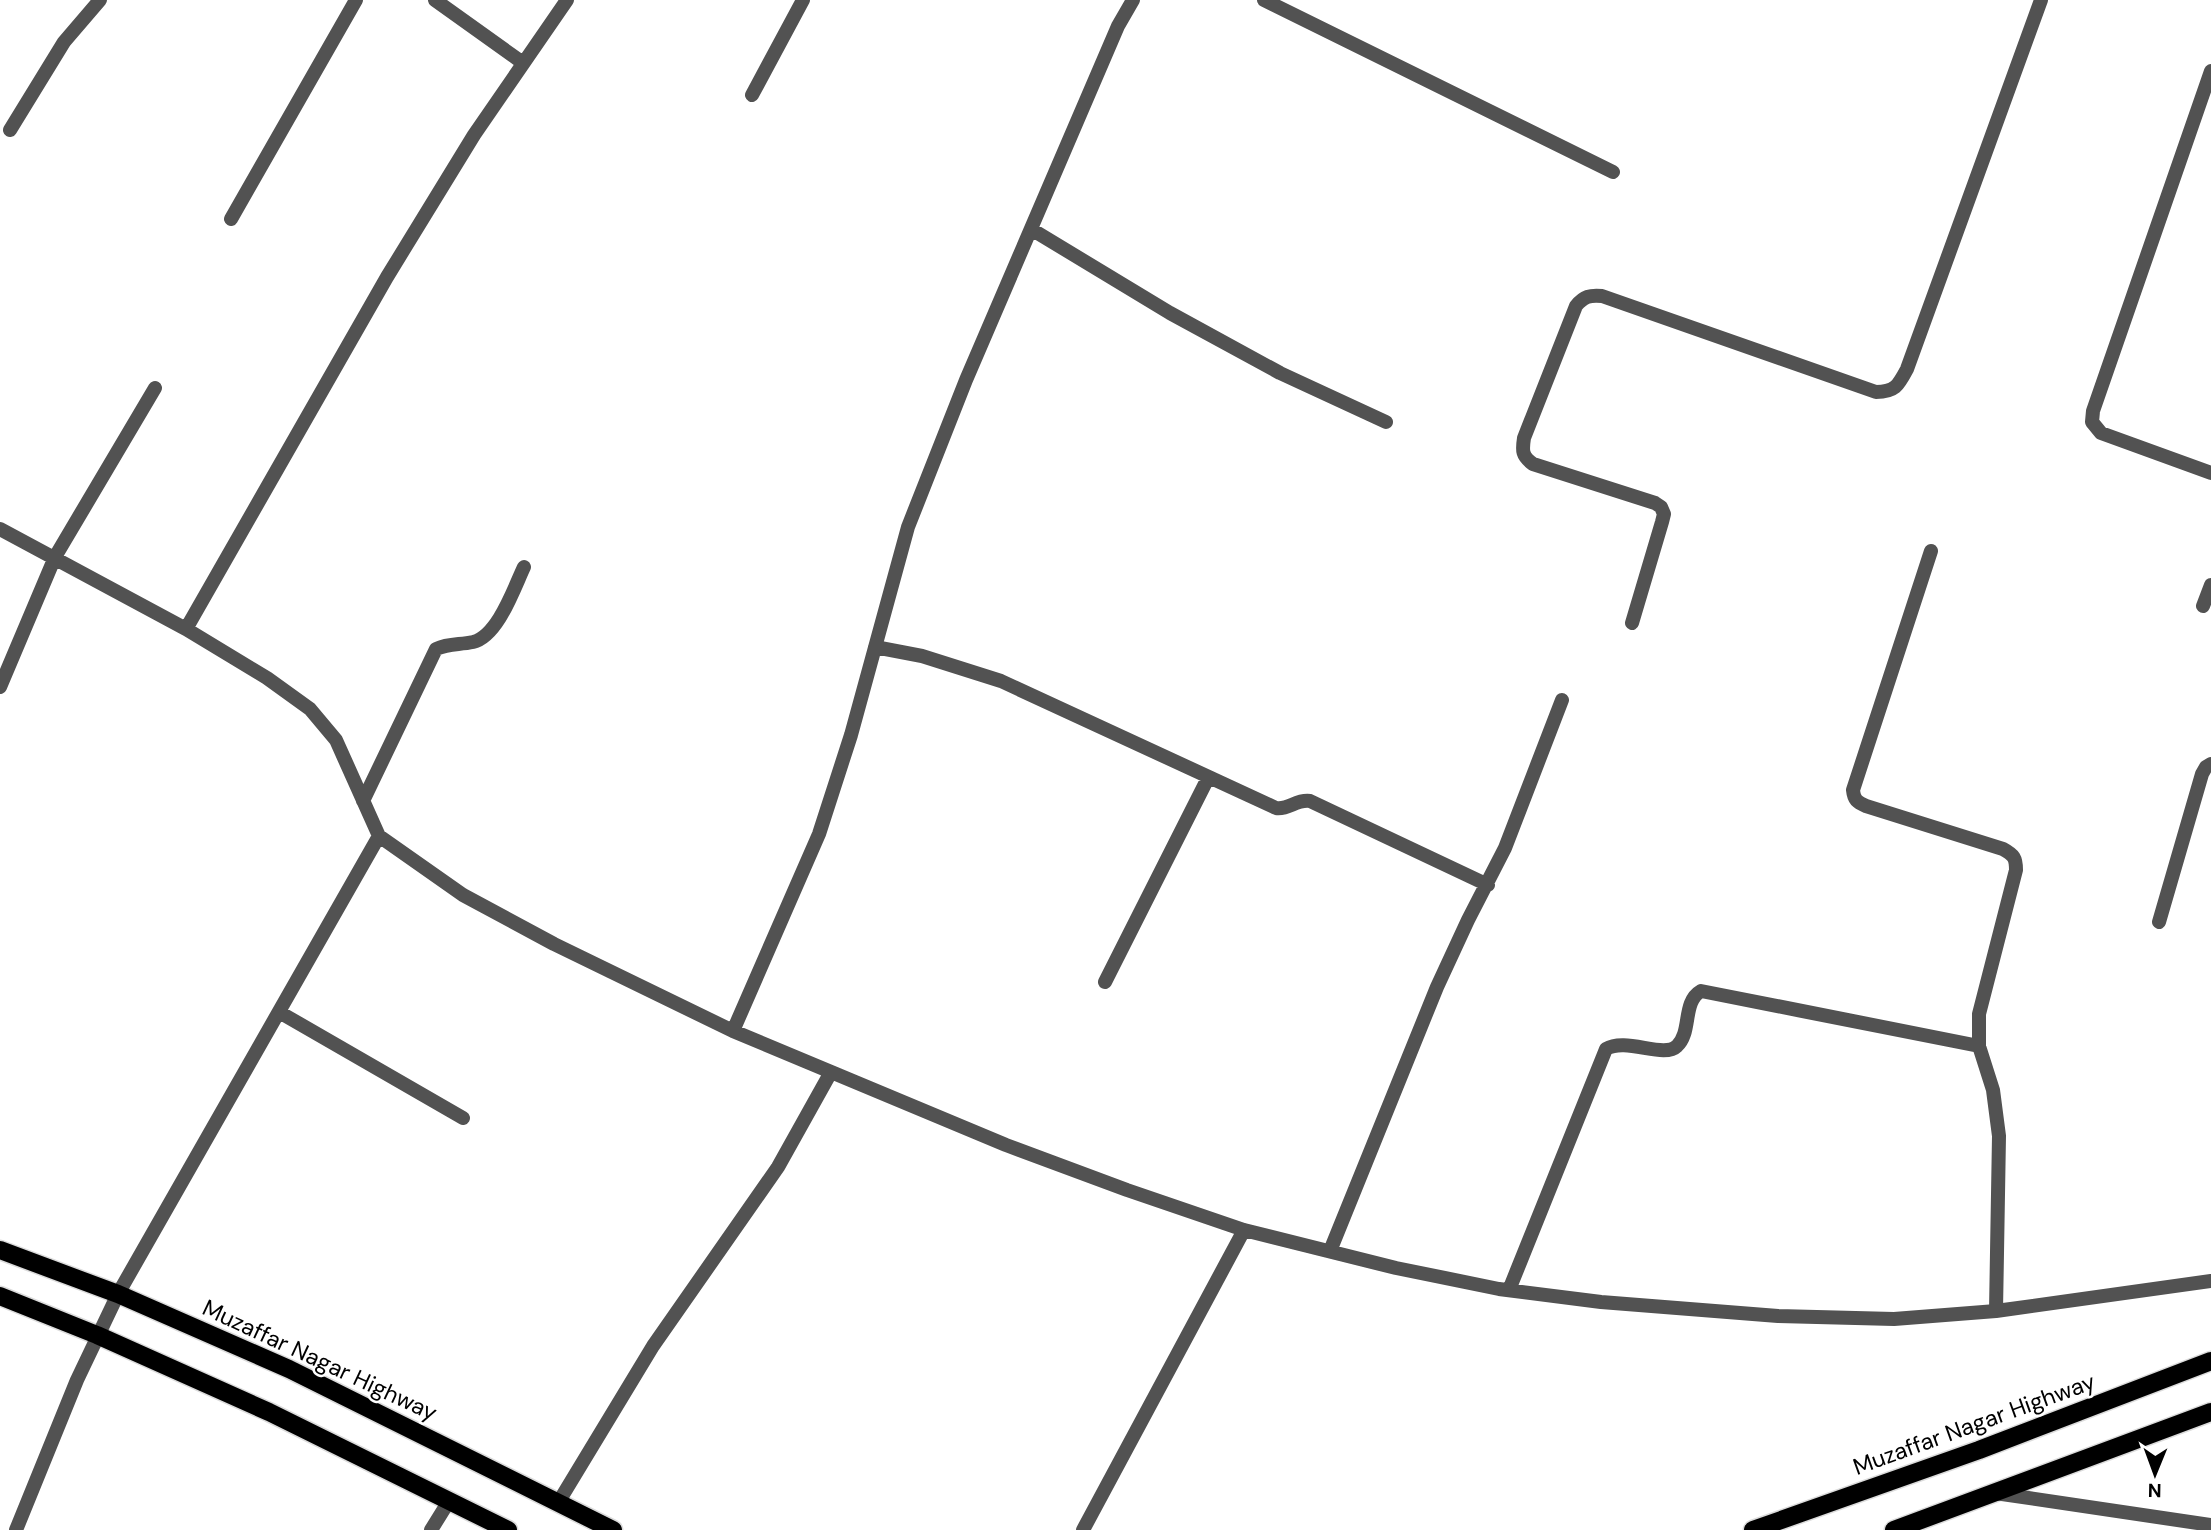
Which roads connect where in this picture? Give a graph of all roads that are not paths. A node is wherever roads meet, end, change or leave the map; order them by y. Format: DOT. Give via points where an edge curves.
graph roads {
  1 [pos="100,0"];
  2 [pos="356,0"];
  3 [pos="435,0"];
  4 [pos="566,0"];
  5 [pos="803,0"];
  6 [pos="1133,0"];
  7 [pos="1264,0"];
  8 [pos="2041,0"];
  9 [pos="523,63"];
  10 [pos="2211,71"];
  11 [pos="752,95"];
  12 [pos="10,130"];
  13 [pos="1613,172"];
  14 [pos="231,219"];
  15 [pos="1031,229"];
  16 [pos="155,388"];
  17 [pos="1386,422"];
  18 [pos="2211,473"];
  19 [pos="0,529"];
  20 [pos="1931,551"];
  21 [pos="55,556"];
  22 [pos="524,567"];
  23 [pos="2211,585"];
  24 [pos="2203,606"];
  25 [pos="1632,623"];
  26 [pos="186,629"];
  27 [pos="876,648"];
  28 [pos="0,687"];
  29 [pos="1562,700"];
  30 [pos="2211,764"];
  31 [pos="1208,778"];
  32 [pos="363,802"];
  33 [pos="379,836"];
  34 [pos="1488,885"];
  35 [pos="2159,922"];
  36 [pos="1105,982"];
  37 [pos="279,1012"];
  38 [pos="733,1031"];
  39 [pos="1979,1046"];
  40 [pos="831,1072"];
  41 [pos="463,1118"];
  42 [pos="1244,1230"];
  43 [pos="0,1250"];
  44 [pos="1329,1251"];
  45 [pos="2211,1281"];
  46 [pos="1509,1290"];
  47 [pos="118,1294"];
  48 [pos="0,1296"];
  49 [pos="1996,1311"];
  50 [pos="97,1335"];
  51 [pos="2211,1361"];
  52 [pos="2211,1412"];
  53 [pos="1995,1493"];
  54 [pos="449,1501"];
  55 [pos="558,1503"];
  56 [pos="2211,1525"];
  57 [pos="16,1530"];
  58 [pos="431,1530"];
  59 [pos="508,1530"];
  60 [pos="613,1530"];
  61 [pos="1083,1530"];
  62 [pos="1753,1530"];
  63 [pos="1894,1530"];
  1 -- 12 [label="street" via="64,42"];
  2 -- 14 [label="street"];
  3 -- 9 [label="street"];
  4 -- 9 [label="street"];
  5 -- 11 [label="street"];
  6 -- 15 [label="street"];
  7 -- 13 [label="street"];
  8 -- 25 [label="street" via="1907,369 1889,392 1875,392 1602,296 1590,295 1576,306 1522,450 1533,464 1661,507 1664,514"];
  9 -- 26 [label="street" via="387,277"];
  10 -- 18 [label="street" via="2092,422 2101,433"];
  15 -- 17 [label="street" via="1280,373"];
  15 -- 27 [label="street" via="908,527"];
  16 -- 21 [label="street"];
  19 -- 21 [label="street"];
  20 -- 39 [label="street" via="1853,790 1857,802 1866,806 2003,849 2016,860 1979,1014"];
  21 -- 26 [label="street"];
  21 -- 28 [label="street"];
  22 -- 32 [label="street" via="486,635 436,649"];
  23 -- 24 [label="street"];
  26 -- 32 [label="street" via="310,709 335,740"];
  27 -- 31 [label="street" via="922,656 1000,681"];
  27 -- 38 [label="street" via="819,834"];
  29 -- 34 [label="street"];
  30 -- 35 [label="street" via="2202,774"];
  31 -- 34 [label="street" via="1276,808 1310,801"];
  31 -- 36 [label="street"];
  32 -- 33 [label="street"];
  33 -- 37 [label="street"];
  33 -- 38 [label="street" via="463,895"];
  34 -- 44 [label="street" via="1437,987"];
  37 -- 41 [label="street"];
  37 -- 47 [label="street"];
  38 -- 40 [label="street"];
  39 -- 46 [label="street" via="1701,991 1695,995 1677,1046 1663,1050 1624,1044 1606,1049"];
  39 -- 49 [label="street" via="1993,1090 1999,1136"];
  40 -- 42 [label="street" via="1006,1145"];
  40 -- 55 [label="street" via="778,1167 653,1346"];
  42 -- 44 [label="street"];
  42 -- 61 [label="street"];
  43 -- 47 [label="main road, Muzaffar Nagar Highway"];
  44 -- 46 [label="street"];
  45 -- 49 [label="street"];
  46 -- 49 [label="street" via="1778,1316 1894,1319"];
  47 -- 50 [label="street"];
  47 -- 55 [label="main road, Muzaffar Nagar Highway" via="289,1369"];
  48 -- 50 [label="main road"];
  50 -- 54 [label="main road" via="269,1412"];
  50 -- 57 [label="street"];
  51 -- 62 [label="main road, Muzaffar Nagar Highway"];
  52 -- 53 [label="main road"];
  53 -- 56 [label="street"];
  53 -- 63 [label="main road"];
  54 -- 58 [label="street"];
  54 -- 59 [label="main road"];
  55 -- 60 [label="main road, Muzaffar Nagar Highway"];
}
